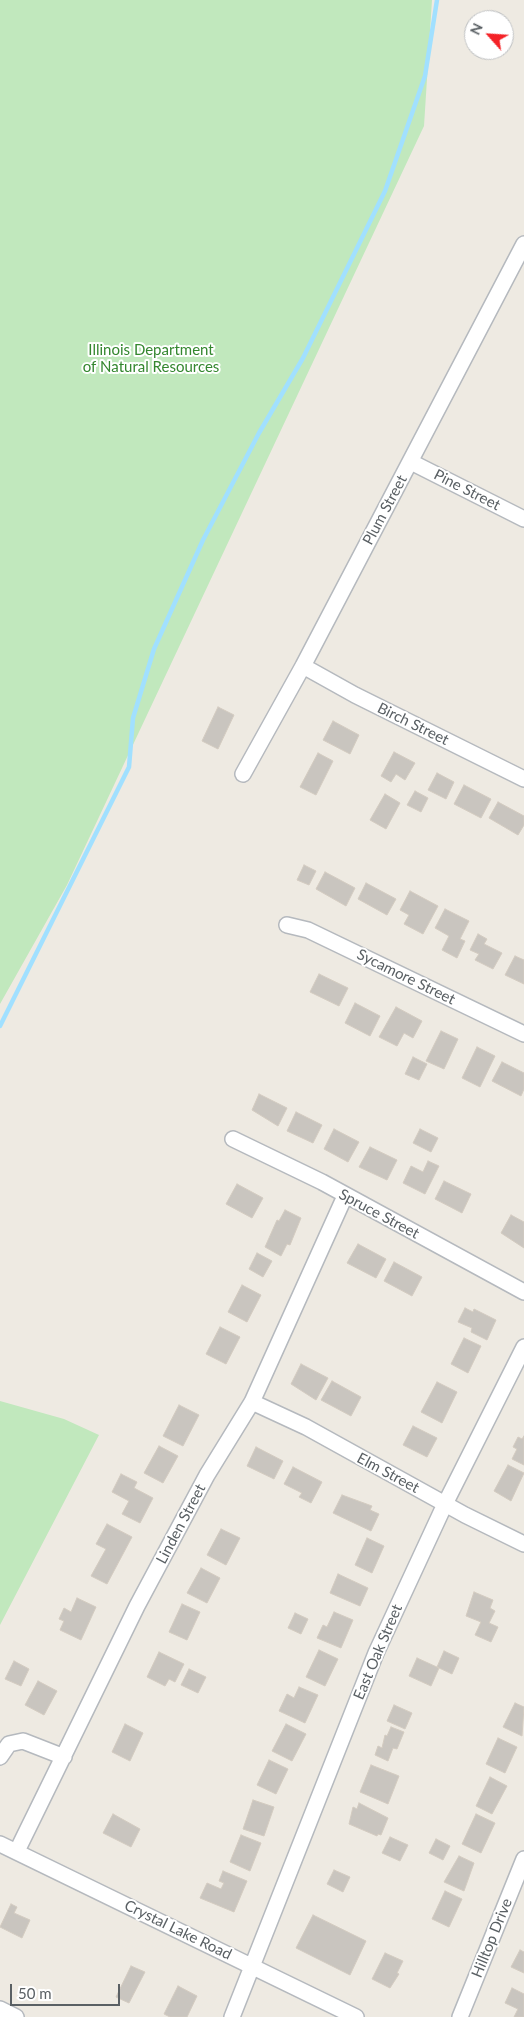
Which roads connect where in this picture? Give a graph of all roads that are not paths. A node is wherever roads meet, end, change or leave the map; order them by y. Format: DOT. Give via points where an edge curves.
graph roads {
  1 [pos="524,244"];
  2 [pos="519,264"];
  3 [pos="411,462"];
  4 [pos="524,519"];
  5 [pos="303,666"];
  6 [pos="243,774"];
  7 [pos="524,779"];
  8 [pos="287,925"];
  9 [pos="524,1034"];
  10 [pos="233,1139"];
  11 [pos="345,1196"];
  12 [pos="524,1292"];
  13 [pos="524,1347"];
  14 [pos="252,1402"];
  15 [pos="445,1504"];
  16 [pos="524,1544"];
  17 [pos="0,1757"];
  18 [pos="64,1757"];
  19 [pos="0,1844"];
  20 [pos="16,1851"];
  21 [pos="524,1858"];
  22 [pos="253,1967"];
  23 [pos="0,2009"];
  24 [pos="16,2017"];
  25 [pos="232,2017"];
  26 [pos="356,2017"];
  27 [pos="460,2017"];
  1 -- 2 [label="street, Plum Street"];
  2 -- 3 [label="street, Plum Street"];
  3 -- 4 [label="street, Pine Street"];
  3 -- 5 [label="street, Plum Street"];
  5 -- 6 [label="street, Plum Street"];
  5 -- 7 [label="street, Birch Street" via="355,696"];
  8 -- 9 [label="street, Sycamore Street" via="308,930"];
  10 -- 11 [label="street, Spruce Street"];
  11 -- 12 [label="street, Spruce Street"];
  11 -- 14 [label="street, Linden Street"];
  13 -- 15 [label="street, East Oak Street"];
  14 -- 15 [label="street, Elm Street" via="306,1427"];
  14 -- 18 [label="street, Linden Street" via="206,1476"];
  15 -- 16 [label="street, Elm Street"];
  15 -- 22 [label="street, East Oak Street" via="376,1653"];
  17 -- 18 [label="street" via="9,1744 23,1741"];
  18 -- 20 [label="street, Linden Street"];
  19 -- 20 [label="street, Crystal Lake Road"];
  20 -- 22 [label="street, Crystal Lake Road"];
  21 -- 27 [label="street, Hilltop Drive"];
  22 -- 25 [label="street, East Oak Street"];
  22 -- 26 [label="street, Crystal Lake Road"];
  23 -- 24 [label="street"];
}
